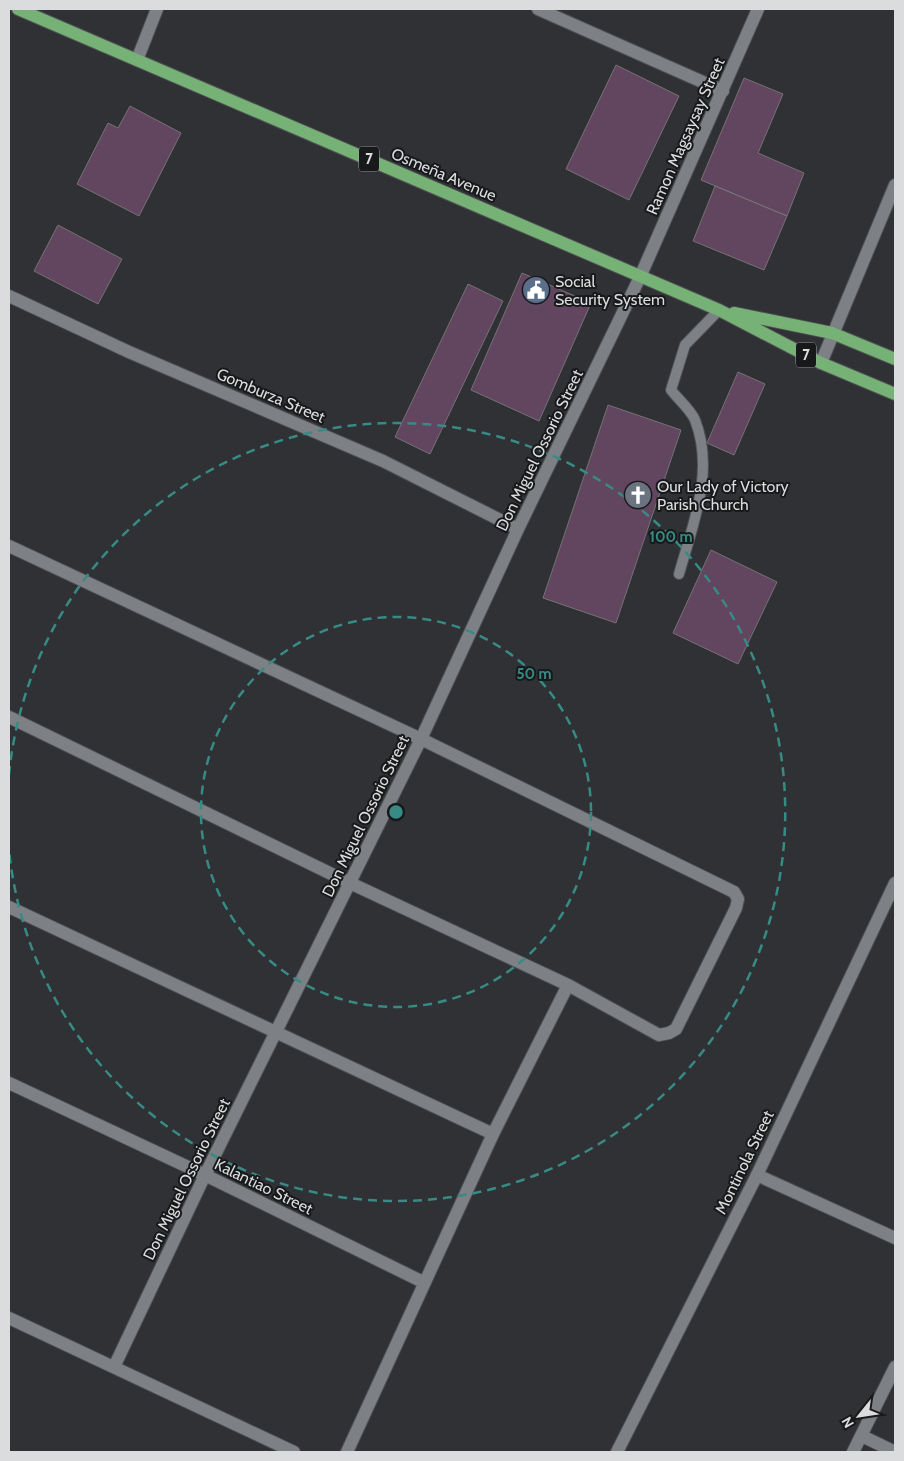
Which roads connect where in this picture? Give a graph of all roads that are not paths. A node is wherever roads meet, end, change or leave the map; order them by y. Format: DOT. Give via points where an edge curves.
graph roads {
  1 [pos="18,9"];
  2 [pos="157,9"];
  3 [pos="538,9"];
  4 [pos="758,9"];
  5 [pos="137,60"];
  6 [pos="722,91"];
  7 [pos="895,185"];
  8 [pos="640,277"];
  9 [pos="9,296"];
  10 [pos="719,310"];
  11 [pos="832,333"];
  12 [pos="895,359"];
  13 [pos="821,363"];
  14 [pos="895,394"];
  15 [pos="518,530"];
  16 [pos="9,546"];
  17 [pos="679,574"];
  18 [pos="9,717"];
  19 [pos="421,740"];
  20 [pos="350,883"];
  21 [pos="895,883"];
  22 [pos="9,907"];
  23 [pos="568,985"];
  24 [pos="276,1034"];
  25 [pos="9,1084"];
  26 [pos="493,1134"];
  27 [pos="757,1174"];
  28 [pos="205,1175"];
  29 [pos="895,1238"];
  30 [pos="423,1282"];
  31 [pos="9,1318"];
  32 [pos="114,1367"];
  33 [pos="895,1367"];
  34 [pos="862,1436"];
  35 [pos="294,1452"];
  36 [pos="347,1452"];
  37 [pos="617,1452"];
  38 [pos="852,1452"];
  39 [pos="895,1452"];
  1 -- 5 [label="main road, Osmeña Avenue / 7"];
  2 -- 5 [label="street"];
  3 -- 6 [label="street"];
  4 -- 6 [label="street, Ramon Magsaysay Street"];
  5 -- 8 [label="main road, Osmeña Avenue / 7"];
  6 -- 8 [label="street, Ramon Magsaysay Street"];
  7 -- 11 [label="street"];
  8 -- 10 [label="main road, Osmeña Avenue / 7"];
  8 -- 15 [label="street, Don Miguel Ossorio Street"];
  9 -- 15 [label="street, Gomburza Street" via="129,352 383,461"];
  10 -- 11 [label="main road, Osmeña Avenue / 7"];
  10 -- 13 [label="main road, Osmeña Avenue / 7"];
  10 -- 17 [label="lane" via="685,345 671,390 695,419 701,445 703,486"];
  11 -- 12 [label="main road, Osmeña Avenue / 7"];
  11 -- 13 [label="street"];
  13 -- 14 [label="main road, Osmeña Avenue / 7"];
  15 -- 19 [label="street, Don Miguel Ossorio Street"];
  16 -- 19 [label="street"];
  18 -- 20 [label="street"];
  19 -- 20 [label="street, Don Miguel Ossorio Street"];
  19 -- 23 [label="street" via="734,892 738,899 676,1029 670,1034 659,1035"];
  20 -- 23 [label="street"];
  20 -- 24 [label="street, Don Miguel Ossorio Street"];
  21 -- 27 [label="street, Montinola Street"];
  22 -- 24 [label="street"];
  23 -- 26 [label="street"];
  24 -- 26 [label="street"];
  24 -- 28 [label="street, Don Miguel Ossorio Street"];
  25 -- 28 [label="street, Kalantiao Street"];
  26 -- 30 [label="street"];
  27 -- 29 [label="street"];
  27 -- 37 [label="street, Montinola Street"];
  28 -- 30 [label="street, Kalantiao Street"];
  28 -- 32 [label="street, Don Miguel Ossorio Street"];
  30 -- 36 [label="street"];
  31 -- 32 [label="street"];
  32 -- 35 [label="street"];
  33 -- 34 [label="street"];
  34 -- 38 [label="street"];
  34 -- 39 [label="street"];
}
